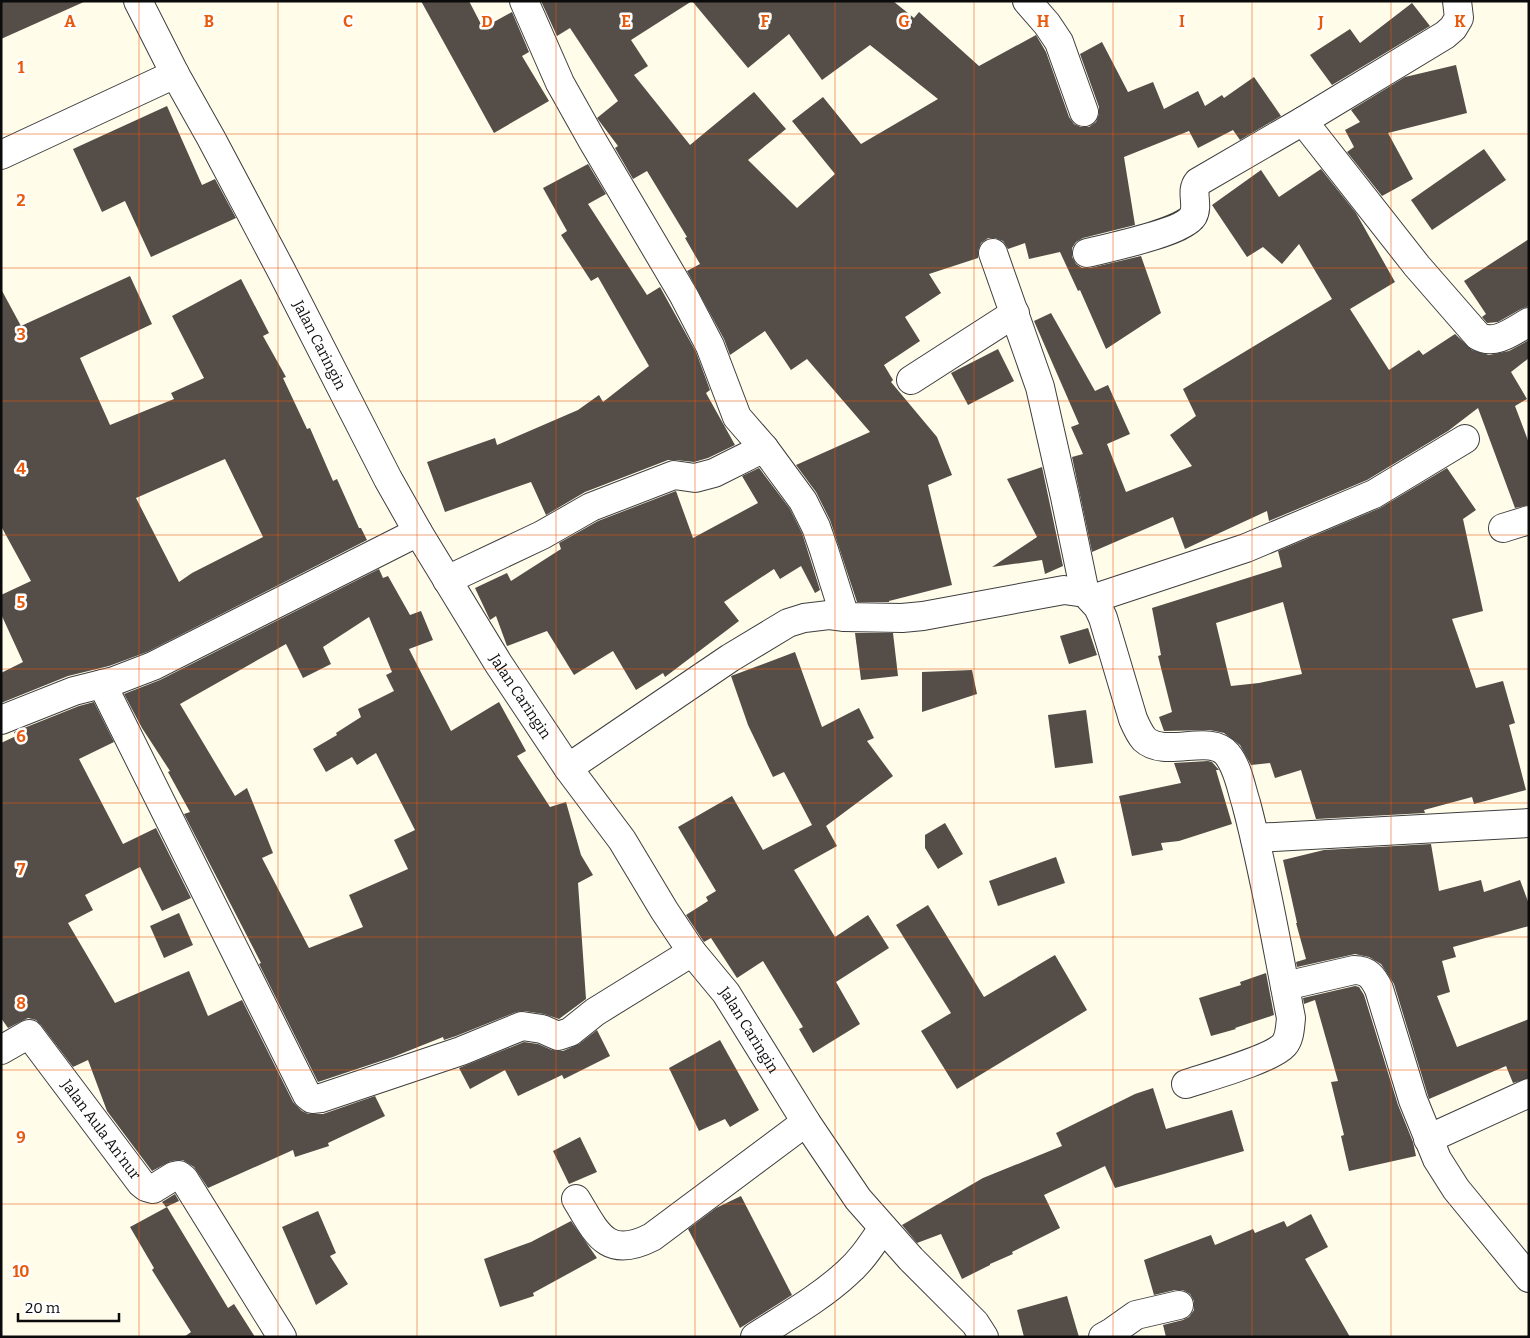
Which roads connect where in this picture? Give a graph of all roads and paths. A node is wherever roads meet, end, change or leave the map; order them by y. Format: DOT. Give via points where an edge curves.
graph roads {
  1 [pos="138,1"];
  2 [pos="524,1"];
  3 [pos="1028,1"];
  4 [pos="1457,1"];
  5 [pos="175,74"];
  6 [pos="1084,112"];
  7 [pos="1303,121"];
  8 [pos="1,155"];
  9 [pos="993,253"];
  10 [pos="1087,253"];
  11 [pos="1015,313"];
  12 [pos="1529,322"];
  13 [pos="911,380"];
  14 [pos="1465,439"];
  15 [pos="764,448"];
  16 [pos="1529,520"];
  17 [pos="1503,528"];
  18 [pos="418,532"];
  19 [pos="447,580"];
  20 [pos="1088,596"];
  21 [pos="845,617"];
  22 [pos="102,684"];
  23 [pos="1,720"];
  24 [pos="568,768"];
  25 [pos="1529,823"];
  26 [pos="1255,838"];
  27 [pos="692,952"];
  28 [pos="1285,986"];
  29 [pos="1,1050"];
  30 [pos="1186,1084"];
  31 [pos="1529,1092"];
  32 [pos="806,1122"];
  33 [pos="1428,1139"];
  34 [pos="576,1199"];
  35 [pos="883,1228"];
  36 [pos="1529,1278"];
  37 [pos="1179,1305"];
  38 [pos="282,1337"];
  39 [pos="755,1337"];
  40 [pos="984,1337"];
  41 [pos="1102,1337"];
  1 -- 5 [label="street, Jalan Caringin"];
  2 -- 15 [label="street" via="560,83 706,338 737,417"];
  3 -- 6 [label="street" via="1060,42"];
  4 -- 7 [label="street" via="1459,18 1445,35"];
  5 -- 8 [label="street"];
  5 -- 18 [label="street, Jalan Caringin"];
  7 -- 10 [label="street" via="1198,182 1194,190 1193,216 1175,229"];
  7 -- 12 [label="street" via="1416,266 1478,336 1495,340"];
  9 -- 11 [label="street"];
  11 -- 13 [label="street"];
  11 -- 20 [label="street" via="1040,386"];
  14 -- 20 [label="street" via="1364,498 1246,548"];
  15 -- 19 [label="street" via="714,473 695,478 674,475 591,507 542,535"];
  15 -- 21 [label="street" via="803,501 816,526"];
  16 -- 17 [label="street"];
  18 -- 19 [label="street, Jalan Caringin"];
  18 -- 22 [label="street" via="153,666"];
  19 -- 24 [label="street, Jalan Caringin"];
  20 -- 21 [label="street" via="1074,590 1050,591 923,616"];
  20 -- 26 [label="street" via="1103,618 1133,719 1144,739 1159,747 1209,746 1228,754 1237,772"];
  21 -- 24 [label="street" via="817,616 788,623 775,630"];
  22 -- 23 [label="street" via="74,691"];
  22 -- 27 [label="street" via="307,1095 312,1098 321,1098 461,1051 522,1026 558,1036 570,1032 595,1012"];
  24 -- 27 [label="street, Jalan Caringin" via="622,840"];
  25 -- 26 [label="street"];
  26 -- 28 [label="street"];
  27 -- 32 [label="street, Jalan Caringin" via="726,993"];
  28 -- 30 [label="street" via="1291,1018 1285,1044 1264,1058"];
  28 -- 33 [label="street" via="1354,970 1370,974 1379,989"];
  29 -- 38 [label="street, Jalan Aula An'nur" via="29,1034 141,1183 153,1189 174,1176 184,1179"];
  31 -- 33 [label="street"];
  32 -- 34 [label="street" via="652,1237 638,1244 626,1247 613,1245 602,1238"];
  32 -- 35 [label="street, Jalan Caringin" via="858,1199"];
  33 -- 36 [label="street" via="1456,1189"];
  35 -- 39 [label="street" via="847,1274"];
  35 -- 40 [label="street, Jalan Caringin"];
  37 -- 41 [label="street" via="1136,1315"];
}
